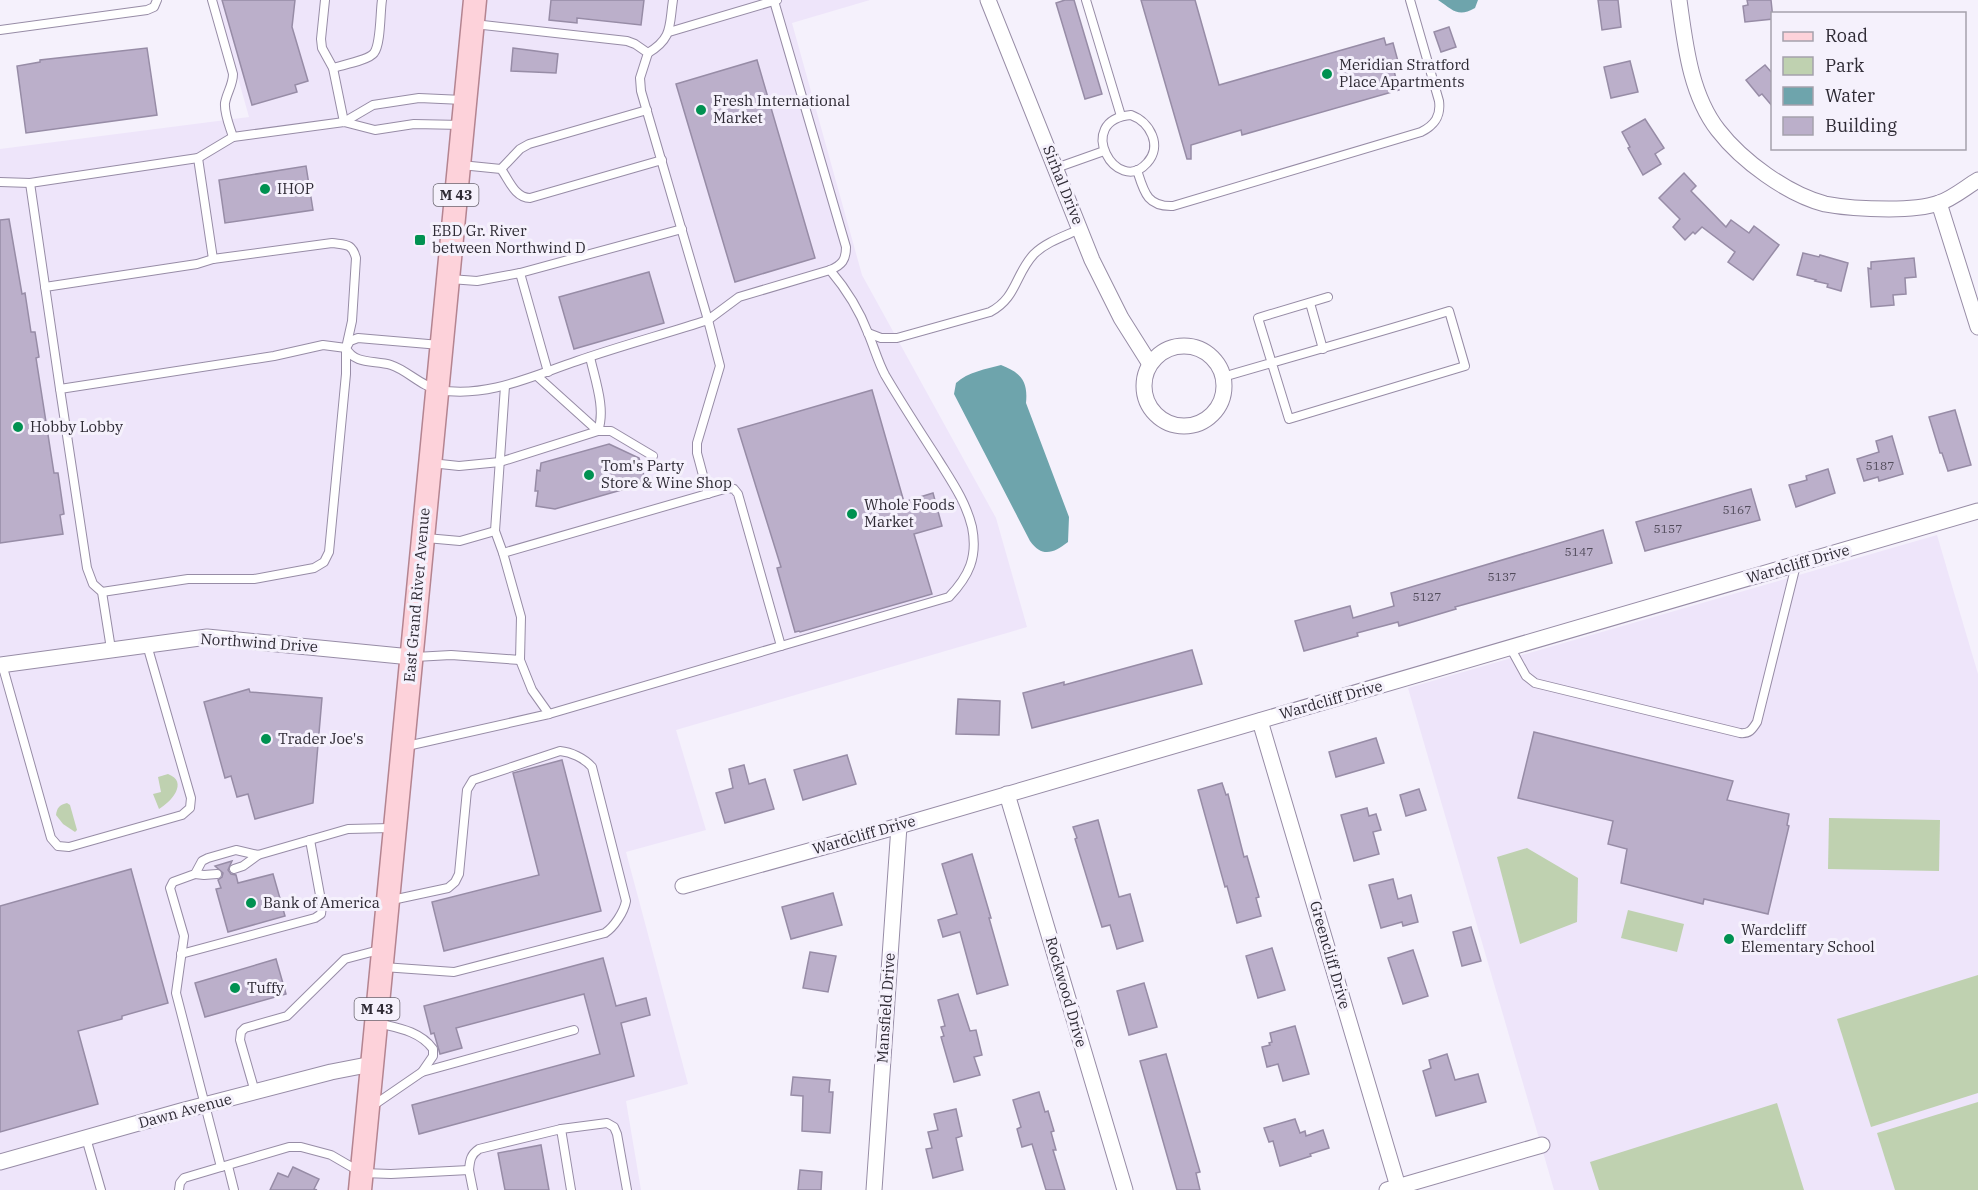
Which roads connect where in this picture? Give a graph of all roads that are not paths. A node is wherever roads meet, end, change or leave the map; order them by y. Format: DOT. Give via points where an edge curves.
graph roads {
  1 [pos="157,0"];
  2 [pos="212,0"];
  3 [pos="325,0"];
  4 [pos="382,0"];
  5 [pos="475,0"];
  6 [pos="673,0"];
  7 [pos="1086,0"];
  8 [pos="1410,0"];
  9 [pos="1679,0"];
  10 [pos="776,1"];
  11 [pos="991,1"];
  12 [pos="473,24"];
  13 [pos="0,30"];
  14 [pos="669,32"];
  15 [pos="648,53"];
  16 [pos="333,68"];
  17 [pos="466,100"];
  18 [pos="647,110"];
  19 [pos="1120,116"];
  20 [pos="344,122"];
  21 [pos="463,125"];
  22 [pos="233,137"];
  23 [pos="1104,151"];
  24 [pos="198,158"];
  25 [pos="662,160"];
  26 [pos="459,165"];
  27 [pos="1056,168"];
  28 [pos="501,169"];
  29 [pos="1137,170"];
  30 [pos="1978,180"];
  31 [pos="0,182"];
  32 [pos="30,183"];
  33 [pos="1940,203"];
  34 [pos="682,229"];
  35 [pos="1081,229"];
  36 [pos="213,259"];
  37 [pos="830,270"];
  38 [pos="520,273"];
  39 [pos="448,279"];
  40 [pos="45,287"];
  41 [pos="1328,297"];
  42 [pos="1310,303"];
  43 [pos="708,320"];
  44 [pos="1978,327"];
  45 [pos="868,333"];
  46 [pos="442,345"];
  47 [pos="346,348"];
  48 [pos="1323,349"];
  49 [pos="590,357"];
  50 [pos="1272,363"];
  51 [pos="1150,364"];
  52 [pos="548,372"];
  53 [pos="537,376"];
  54 [pos="1223,377"];
  55 [pos="505,386"];
  56 [pos="60,389"];
  57 [pos="437,390"];
  58 [pos="598,431"];
  59 [pos="653,456"];
  60 [pos="500,462"];
  61 [pos="430,463"];
  62 [pos="708,494"];
  63 [pos="1978,511"];
  64 [pos="495,531"];
  65 [pos="422,538"];
  66 [pos="503,553"];
  67 [pos="1796,565"];
  68 [pos="102,592"];
  69 [pos="147,645"];
  70 [pos="782,646"];
  71 [pos="1510,648"];
  72 [pos="111,649"];
  73 [pos="411,657"];
  74 [pos="520,660"];
  75 [pos="1,665"];
  76 [pos="549,714"];
  77 [pos="1260,721"];
  78 [pos="402,747"];
  79 [pos="1007,794"];
  80 [pos="899,826"];
  81 [pos="396,828"];
  82 [pos="310,840"];
  83 [pos="258,855"];
  84 [pos="234,869"];
  85 [pos="195,874"];
  86 [pos="217,874"];
  87 [pos="683,886"];
  88 [pos="388,901"];
  89 [pos="182,954"];
  90 [pos="383,957"];
  91 [pos="376,1023"];
  92 [pos="574,1030"];
  93 [pos="372,1064"];
  94 [pos="423,1072"];
  95 [pos="255,1092"];
  96 [pos="205,1106"];
  97 [pos="368,1109"];
  98 [pos="561,1129"];
  99 [pos="86,1138"];
  100 [pos="1542,1145"];
  101 [pos="0,1162"];
  102 [pos="224,1166"];
  103 [pos="469,1170"];
  104 [pos="361,1182"];
  105 [pos="1395,1189"];
  106 [pos="101,1190"];
  107 [pos="179,1190"];
  108 [pos="234,1190"];
  109 [pos="473,1190"];
  110 [pos="572,1190"];
  111 [pos="627,1190"];
  112 [pos="874,1190"];
  113 [pos="1125,1190"];
  1 -- 13 [label="lane" via="147,10"];
  2 -- 22 [label="lane" via="233,74 225,103"];
  3 -- 16 [label="lane" via="322,48"];
  4 -- 16 [label="lane" via="374,54"];
  5 -- 12 [label="main road, East Grand River Avenue / M 43"];
  6 -- 14 [label="lane"];
  7 -- 19 [label="lane"];
  8 -- 29 [label="lane" via="1439,101 1440,111 1430,128 1173,206 1164,207 1148,198"];
  9 -- 33 [label="street" via="1697,91 1717,129 1747,161 1788,189 1825,203 1903,209"];
  10 -- 14 [label="lane"];
  10 -- 37 [label="lane" via="846,247 843,262"];
  11 -- 27 [label="street, Sirhal Drive"];
  12 -- 15 [label="lane" via="627,41"];
  12 -- 17 [label="main road, East Grand River Avenue / M 43"];
  14 -- 15 [label="lane"];
  15 -- 18 [label="lane" via="640,78"];
  16 -- 20 [label="lane"];
  17 -- 20 [label="lane" via="419,98 372,105"];
  17 -- 21 [label="main road, East Grand River Avenue / M 43"];
  18 -- 25 [label="lane"];
  18 -- 28 [label="lane" via="529,144"];
  19 -- 23 [label="lane" via="1106,128 1102,139"];
  19 -- 29 [label="lane" via="1140,118 1152,136 1153,156"];
  20 -- 21 [label="lane" via="375,130 414,124"];
  20 -- 22 [label="lane"];
  21 -- 26 [label="main road, East Grand River Avenue / M 43"];
  22 -- 24 [label="lane"];
  23 -- 27 [label="lane"];
  23 -- 29 [label="lane" via="1118,168"];
  24 -- 32 [label="lane"];
  24 -- 36 [label="lane"];
  25 -- 28 [label="lane" via="530,198 518,194"];
  25 -- 34 [label="lane"];
  26 -- 28 [label="lane"];
  26 -- 39 [label="main road, East Grand River Avenue / M 43"];
  27 -- 35 [label="street, Sirhal Drive"];
  30 -- 33 [label="street"];
  31 -- 32 [label="lane"];
  32 -- 40 [label="lane"];
  33 -- 44 [label="street"];
  34 -- 38 [label="lane"];
  34 -- 43 [label="lane"];
  35 -- 45 [label="lane" via="1036,251 1002,306 990,312 897,338 881,339"];
  35 -- 51 [label="street, Sirhal Drive" via="1106,289"];
  36 -- 40 [label="lane"];
  36 -- 47 [label="lane" via="332,243 354,249 352,321"];
  37 -- 43 [label="lane" via="739,297"];
  37 -- 45 [label="lane" via="848,292"];
  38 -- 39 [label="lane" via="477,281"];
  38 -- 52 [label="lane"];
  39 -- 46 [label="main road, East Grand River Avenue / M 43"];
  40 -- 56 [label="lane"];
  41 -- 42 [label="lane"];
  42 -- 48 [label="lane"];
  42 -- 50 [label="lane" via="1258,318"];
  43 -- 49 [label="lane"];
  43 -- 62 [label="lane" via="720,366 697,443"];
  45 -- 70 [label="lane" via="884,374 963,501 972,528 970,568 963,583 949,597"];
  46 -- 47 [label="lane" via="358,338"];
  46 -- 57 [label="main road, East Grand River Avenue / M 43"];
  47 -- 56 [label="lane" via="323,345"];
  47 -- 57 [label="lane" via="357,360 396,367"];
  47 -- 68 [label="lane" via="329,552 324,562 314,568 254,579 188,579"];
  48 -- 50 [label="lane"];
  48 -- 50 [label="lane" via="1449,311 1465,366 1289,419"];
  49 -- 52 [label="lane"];
  49 -- 58 [label="lane" via="601,410"];
  50 -- 54 [label="lane"];
  51 -- 54 [label="street" via="1171,348 1197,348 1218,364"];
  51 -- 54 [label="street" via="1143,389 1146,402 1164,422 1177,426 1203,422 1213,414 1221,403"];
  52 -- 53 [label="lane"];
  53 -- 55 [label="lane"];
  53 -- 58 [label="lane"];
  55 -- 57 [label="lane" via="467,392"];
  55 -- 60 [label="lane"];
  56 -- 68 [label="lane" via="87,568 93,584"];
  57 -- 61 [label="main road, East Grand River Avenue / M 43"];
  58 -- 59 [label="lane" via="611,431"];
  58 -- 60 [label="lane"];
  60 -- 61 [label="lane" via="459,466"];
  60 -- 64 [label="lane"];
  61 -- 65 [label="main road, East Grand River Avenue / M 43"];
  62 -- 66 [label="lane"];
  62 -- 70 [label="lane" via="728,488 738,494"];
  63 -- 67 [label="street, Wardcliff Drive"];
  64 -- 65 [label="lane" via="460,541"];
  64 -- 66 [label="lane"];
  65 -- 73 [label="main road, East Grand River Avenue / M 43"];
  66 -- 74 [label="lane" via="521,617"];
  67 -- 71 [label="street, Wardcliff Drive"];
  67 -- 71 [label="lane" via="1757,722 1747,734 1535,683 1526,676"];
  68 -- 72 [label="lane"];
  69 -- 72 [label="street, Northwind Drive"];
  69 -- 73 [label="street, Northwind Drive" via="207,637"];
  69 -- 75 [label="lane" via="191,798 190,808 182,815 69,847 58,846 51,838"];
  70 -- 76 [label="lane"];
  71 -- 77 [label="street, Wardcliff Drive"];
  72 -- 75 [label="street, Northwind Drive"];
  73 -- 74 [label="lane"];
  73 -- 78 [label="main road, East Grand River Avenue / M 43"];
  74 -- 76 [label="lane" via="532,690"];
  76 -- 78 [label="lane"];
  77 -- 79 [label="street, Wardcliff Drive"];
  77 -- 105 [label="street, Greencliff Drive"];
  78 -- 81 [label="main road, East Grand River Avenue / M 43"];
  79 -- 80 [label="street, Wardcliff Drive"];
  79 -- 113 [label="street, Rockwood Drive"];
  80 -- 87 [label="street, Wardcliff Drive"];
  80 -- 112 [label="street, Mansfield Drive"];
  81 -- 82 [label="lane" via="348,829"];
  81 -- 88 [label="main road, East Grand River Avenue / M 43"];
  82 -- 83 [label="lane"];
  82 -- 89 [label="lane" via="321,914"];
  83 -- 84 [label="lane"];
  83 -- 85 [label="lane" via="236,850 217,855 202,861"];
  85 -- 86 [label="lane"];
  85 -- 89 [label="lane" via="173,882 170,888 184,936"];
  88 -- 90 [label="main road, East Grand River Avenue / M 43"];
  88 -- 90 [label="lane" via="448,888 455,882 467,790 473,780 560,751 587,761 592,767 626,901 610,930 454,972"];
  89 -- 96 [label="lane" via="176,993"];
  90 -- 91 [label="main road, East Grand River Avenue / M 43"];
  90 -- 95 [label="lane" via="345,959 287,1016 241,1032"];
  91 -- 93 [label="main road, East Grand River Avenue / M 43"];
  91 -- 94 [label="lane" via="411,1031 429,1043 434,1049 433,1056"];
  92 -- 94 [label="lane"];
  93 -- 95 [label="street, Dawn Avenue"];
  93 -- 97 [label="main road, East Grand River Avenue / M 43"];
  94 -- 97 [label="lane"];
  95 -- 96 [label="street, Dawn Avenue"];
  96 -- 99 [label="street, Dawn Avenue"];
  96 -- 102 [label="lane"];
  97 -- 104 [label="main road, East Grand River Avenue / M 43"];
  98 -- 103 [label="lane" via="478,1149 470,1160"];
  98 -- 110 [label="lane"];
  98 -- 111 [label="lane" via="607,1123 614,1127"];
  99 -- 101 [label="street, Dawn Avenue"];
  99 -- 106 [label="lane"];
  100 -- 105 [label="street"];
  102 -- 104 [label="lane" via="301,1147 331,1155"];
  102 -- 107 [label="lane" via="184,1178"];
  102 -- 108 [label="lane"];
  103 -- 104 [label="lane" via="390,1174"];
  103 -- 109 [label="lane"];
}
